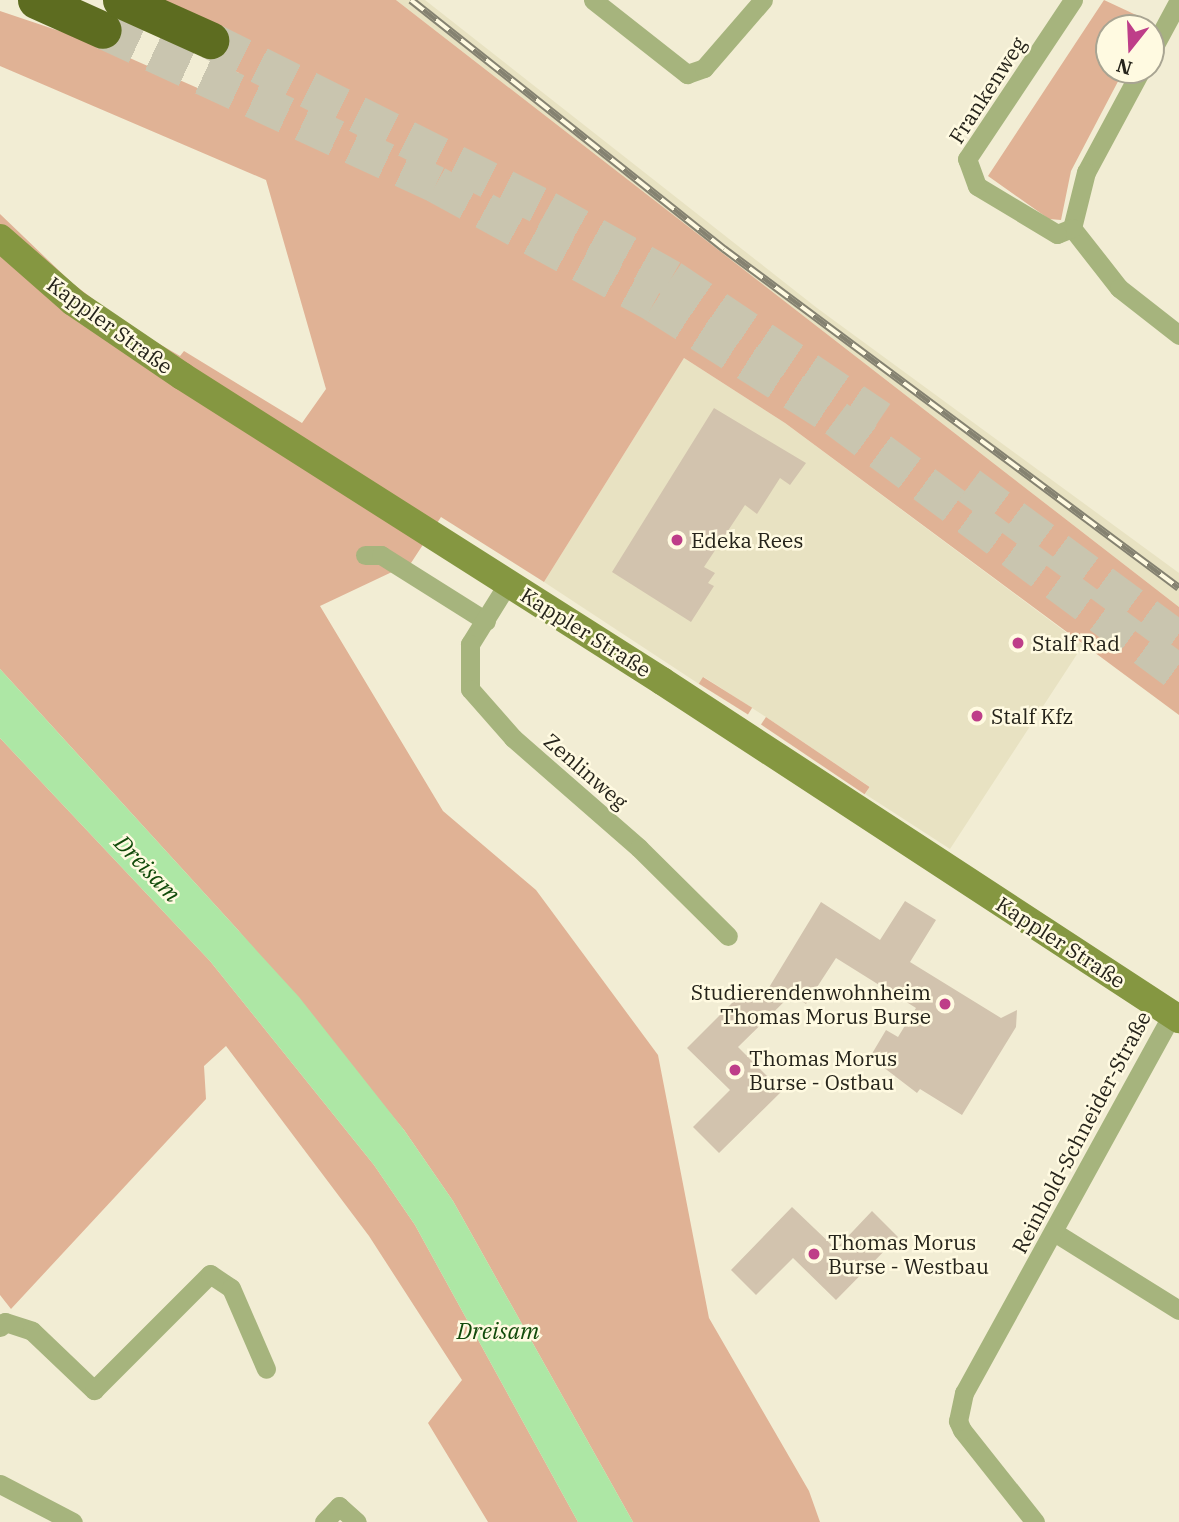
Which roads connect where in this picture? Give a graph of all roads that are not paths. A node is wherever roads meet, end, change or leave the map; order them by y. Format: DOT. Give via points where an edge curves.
graph roads {
  1 [pos="36,0"];
  2 [pos="593,0"];
  3 [pos="763,0"];
  4 [pos="1073,0"];
  5 [pos="1172,2"];
  6 [pos="112,15"];
  7 [pos="1165,19"];
  8 [pos="209,40"];
  9 [pos="1133,84"];
  10 [pos="1065,231"];
  11 [pos="0,238"];
  12 [pos="1179,335"];
  13 [pos="365,555"];
  14 [pos="508,583"];
  15 [pos="486,621"];
  16 [pos="728,936"];
  17 [pos="1175,1017"];
  18 [pos="1054,1232"];
  19 [pos="1179,1310"];
  20 [pos="0,1327"];
  21 [pos="266,1369"];
  22 [pos="0,1484"];
  23 [pos="73,1522"];
  24 [pos="324,1522"];
  25 [pos="357,1522"];
  26 [pos="1035,1522"];
  1 -- 6 [label="highway"];
  2 -- 3 [label="street" via="687,74 704,68"];
  4 -- 10 [label="street, Frankenweg" via="967,159 977,186"];
  5 -- 7 [label="street"];
  6 -- 8 [label="highway"];
  9 -- 10 [label="street" via="1086,172"];
  10 -- 12 [label="street" via="1119,288"];
  11 -- 14 [label="street, Kappler Straße" via="126,339"];
  13 -- 15 [label="street" via="381,555"];
  14 -- 15 [label="street, Zenlinweg"];
  14 -- 17 [label="street, Kappler Straße"];
  15 -- 16 [label="street, Zenlinweg" via="470,644 466,672 484,710 639,848"];
  17 -- 18 [label="street, Reinhold-Schneider-Straße"];
  18 -- 19 [label="street"];
  18 -- 26 [label="street, Reinhold-Schneider-Straße" via="964,1393 958,1421"];
  20 -- 21 [label="street" via="5,1322 32,1331 94,1390 210,1274 230,1288"];
  22 -- 23 [label="street"];
  24 -- 25 [label="street" via="339,1506"];
}
